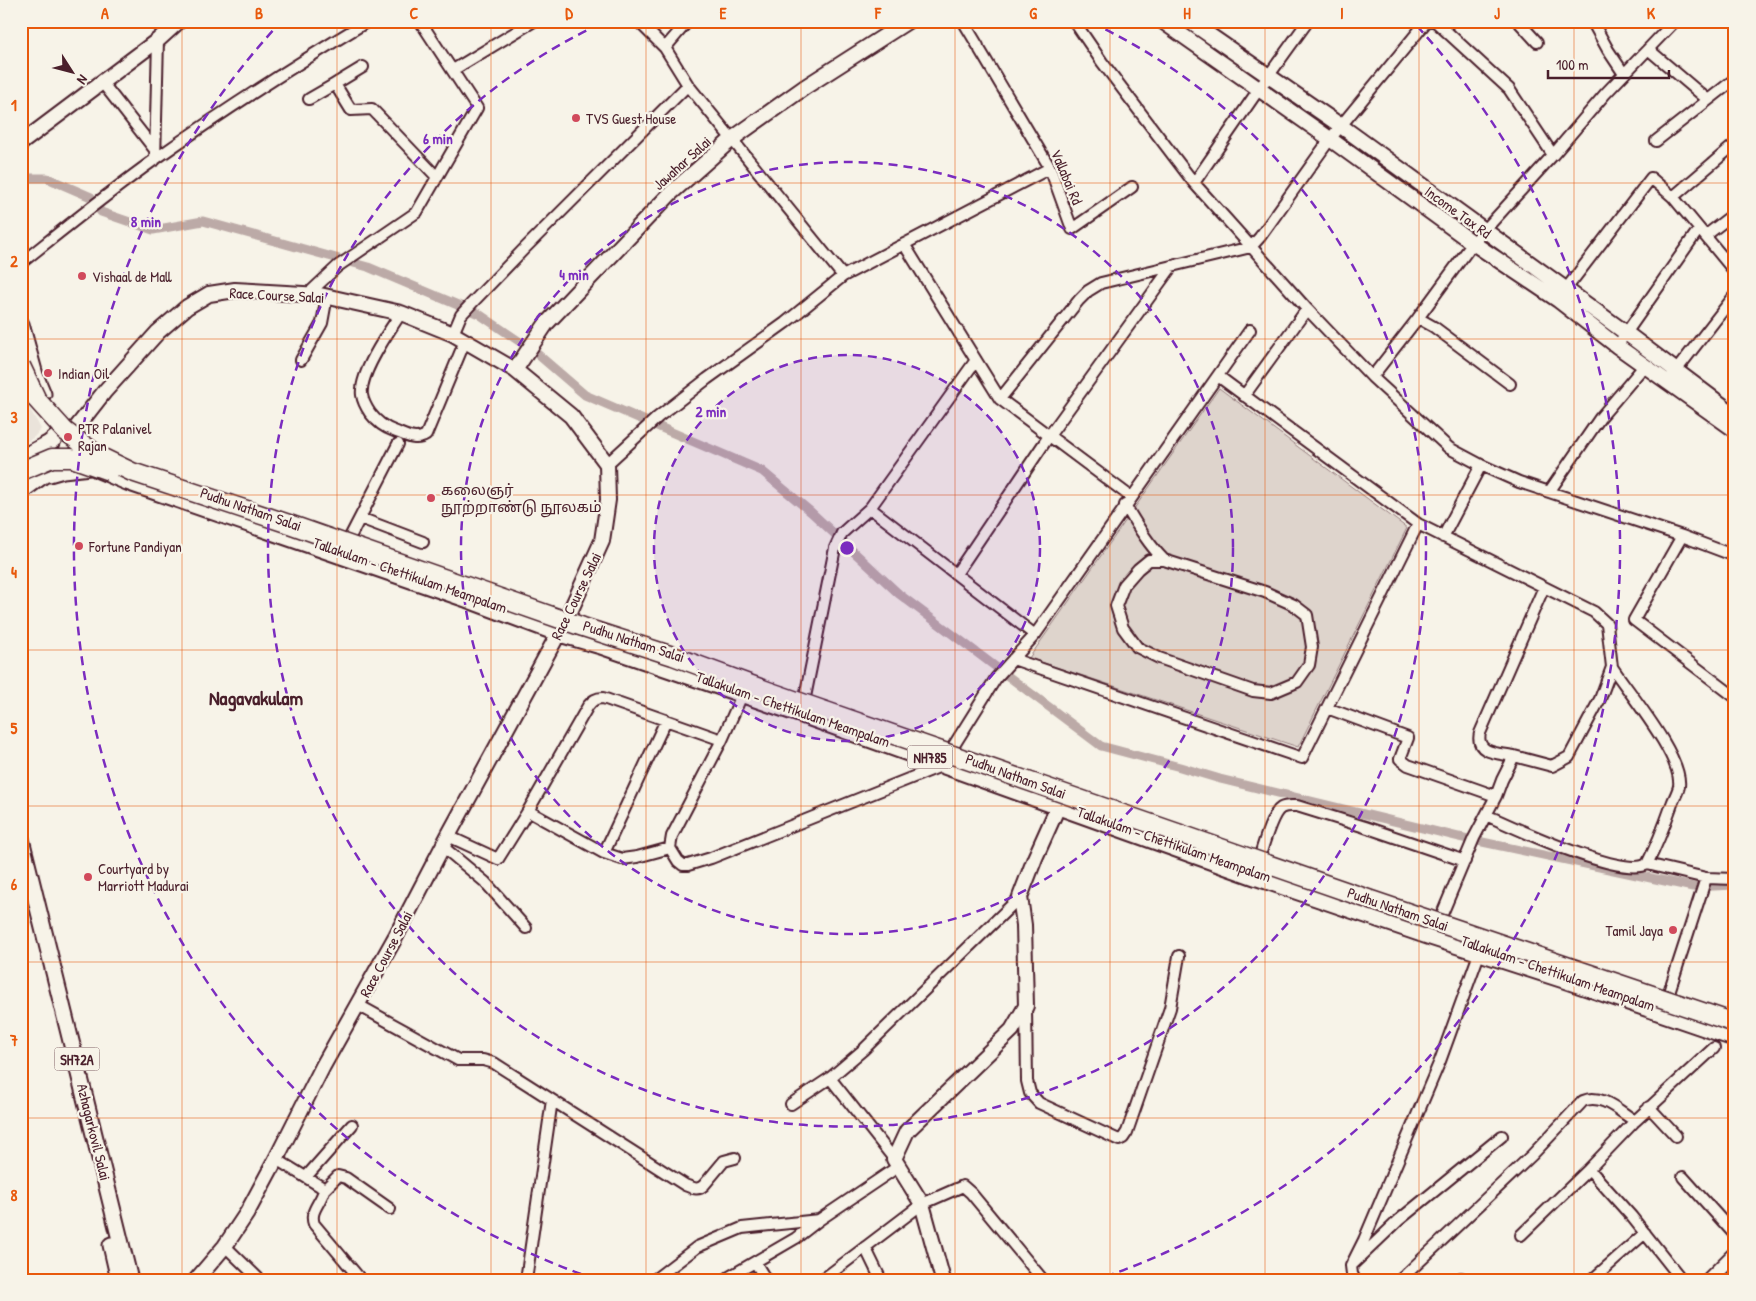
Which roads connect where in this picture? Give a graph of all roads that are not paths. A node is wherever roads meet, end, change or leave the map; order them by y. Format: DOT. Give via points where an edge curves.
graph roads {
  1 [pos="368,21"];
  2 [pos="420,21"];
  3 [pos="534,21"];
  4 [pos="638,21"];
  5 [pos="688,21"];
  6 [pos="908,21"];
  7 [pos="963,21"];
  8 [pos="1074,21"];
  9 [pos="1162,21"];
  10 [pos="1189,21"];
  11 [pos="1308,21"];
  12 [pos="1428,21"];
  13 [pos="1435,21"];
  14 [pos="1518,21"];
  15 [pos="1592,21"];
  16 [pos="1676,21"];
  17 [pos="172,23"];
  18 [pos="158,40"];
  19 [pos="1537,42"];
  20 [pos="665,48"];
  21 [pos="1648,49"];
  22 [pos="363,67"];
  23 [pos="453,70"];
  24 [pos="1624,74"];
  25 [pos="1268,77"];
  26 [pos="1735,79"];
  27 [pos="102,81"];
  28 [pos="335,84"];
  29 [pos="688,85"];
  30 [pos="1259,89"];
  31 [pos="308,99"];
  32 [pos="1708,100"];
  33 [pos="1341,126"];
  34 [pos="1330,139"];
  35 [pos="732,140"];
  36 [pos="1656,141"];
  37 [pos="21,143"];
  38 [pos="1735,144"];
  39 [pos="155,155"];
  40 [pos="1553,155"];
  41 [pos="1050,168"];
  42 [pos="437,177"];
  43 [pos="1194,183"];
  44 [pos="1132,187"];
  45 [pos="1673,197"];
  46 [pos="1735,213"];
  47 [pos="1484,232"];
  48 [pos="1702,232"];
  49 [pos="1473,243"];
  50 [pos="904,244"];
  51 [pos="1250,247"];
  52 [pos="21,263"];
  53 [pos="1172,266"];
  54 [pos="1735,272"];
  55 [pos="843,276"];
  56 [pos="306,294"];
  57 [pos="1562,294"];
  58 [pos="1735,295"];
  59 [pos="327,296"];
  60 [pos="1307,309"];
  61 [pos="401,313"];
  62 [pos="1418,318"];
  63 [pos="21,324"];
  64 [pos="1250,330"];
  65 [pos="1626,333"];
  66 [pos="453,334"];
  67 [pos="465,342"];
  68 [pos="1617,346"];
  69 [pos="301,360"];
  70 [pos="976,360"];
  71 [pos="1645,364"];
  72 [pos="21,366"];
  73 [pos="515,370"];
  74 [pos="1218,376"];
  75 [pos="1372,376"];
  76 [pos="1672,377"];
  77 [pos="1510,384"];
  78 [pos="1244,396"];
  79 [pos="1000,400"];
  80 [pos="1735,415"];
  81 [pos="1735,430"];
  82 [pos="71,435"];
  83 [pos="1049,436"];
  84 [pos="398,444"];
  85 [pos="21,458"];
  86 [pos="607,464"];
  87 [pos="1481,465"];
  88 [pos="90,467"];
  89 [pos="21,471"];
  90 [pos="45,475"];
  91 [pos="21,492"];
  92 [pos="1549,492"];
  93 [pos="1128,501"];
  94 [pos="870,508"];
  95 [pos="360,518"];
  96 [pos="1418,524"];
  97 [pos="1682,536"];
  98 [pos="1443,538"];
  99 [pos="349,539"];
  100 [pos="1735,541"];
  101 [pos="423,542"];
  102 [pos="1731,554"];
  103 [pos="1164,560"];
  104 [pos="956,574"];
  105 [pos="1544,587"];
  106 [pos="568,616"];
  107 [pos="558,634"];
  108 [pos="1035,635"];
  109 [pos="1014,659"];
  110 [pos="1612,667"];
  111 [pos="742,696"];
  112 [pos="1735,697"];
  113 [pos="806,698"];
  114 [pos="1327,708"];
  115 [pos="800,715"];
  116 [pos="666,720"];
  117 [pos="722,740"];
  118 [pos="952,749"];
  119 [pos="1514,756"];
  120 [pos="941,766"];
  121 [pos="1066,787"];
  122 [pos="1496,796"];
  123 [pos="1057,808"];
  124 [pos="528,811"];
  125 [pos="1486,815"];
  126 [pos="21,839"];
  127 [pos="445,841"];
  128 [pos="670,848"];
  129 [pos="604,853"];
  130 [pos="1260,855"];
  131 [pos="1465,862"];
  132 [pos="1646,864"];
  133 [pos="1253,878"];
  134 [pos="1735,879"];
  135 [pos="21,880"];
  136 [pos="1704,884"];
  137 [pos="1020,897"];
  138 [pos="1441,917"];
  139 [pos="526,928"];
  140 [pos="1432,938"];
  141 [pos="1480,954"];
  142 [pos="1179,956"];
  143 [pos="48,966"];
  144 [pos="1669,992"];
  145 [pos="358,1005"];
  146 [pos="1026,1006"];
  147 [pos="1735,1015"];
  148 [pos="1735,1023"];
  149 [pos="1735,1033"];
  150 [pos="1735,1039"];
  151 [pos="1714,1048"];
  152 [pos="830,1078"];
  153 [pos="552,1100"];
  154 [pos="791,1104"];
  155 [pos="1650,1107"];
  156 [pos="1635,1121"];
  157 [pos="352,1125"];
  158 [pos="1502,1136"];
  159 [pos="1676,1136"];
  160 [pos="735,1158"];
  161 [pos="276,1159"];
  162 [pos="896,1162"];
  163 [pos="1589,1169"];
  164 [pos="306,1177"];
  165 [pos="1683,1177"];
  166 [pos="324,1190"];
  167 [pos="922,1204"];
  168 [pos="390,1209"];
  169 [pos="820,1220"];
  170 [pos="1645,1234"];
  171 [pos="1735,1234"];
  172 [pos="1521,1236"];
  173 [pos="225,1246"];
  174 [pos="865,1247"];
  175 [pos="1735,1254"];
  176 [pos="755,1262"];
  177 [pos="1351,1266"];
  178 [pos="119,1280"];
  179 [pos="130,1280"];
  180 [pos="196,1280"];
  181 [pos="260,1280"];
  182 [pos="361,1280"];
  183 [pos="526,1280"];
  184 [pos="654,1280"];
  185 [pos="728,1280"];
  186 [pos="766,1280"];
  187 [pos="822,1280"];
  188 [pos="881,1280"];
  189 [pos="943,1280"];
  190 [pos="1043,1280"];
  191 [pos="1355,1280"];
  192 [pos="1400,1280"];
  193 [pos="1457,1280"];
  194 [pos="1466,1280"];
  195 [pos="1592,1280"];
  196 [pos="1682,1280"];
  197 [pos="1709,1280"];
  1 -- 39 [label="street"];
  2 -- 23 [label="street"];
  3 -- 23 [label="street"];
  4 -- 20 [label="street"];
  5 -- 20 [label="street"];
  6 -- 35 [label="main road, Jawahar Salai" via="804,87"];
  7 -- 41 [label="street, Vallabai Rd"];
  8 -- 43 [label="street"];
  9 -- 30 [label="main road, Income Tax Rd"];
  10 -- 25 [label="main road, Income Tax Rd"];
  11 -- 25 [label="street"];
  12 -- 33 [label="street"];
  13 -- 40 [label="street" via="1509,89"];
  14 -- 19 [label="street"];
  15 -- 24 [label="street"];
  16 -- 21 [label="street"];
  17 -- 18 [label="main road"];
  18 -- 27 [label="main road"];
  18 -- 39 [label="street"];
  20 -- 29 [label="street"];
  21 -- 24 [label="street"];
  21 -- 32 [label="street"];
  22 -- 28 [label="street"];
  23 -- 42 [label="street" via="477,108"];
  24 -- 40 [label="street"];
  25 -- 30 [label="street"];
  25 -- 33 [label="main road, Income Tax Rd"];
  26 -- 32 [label="street"];
  27 -- 37 [label="main road"];
  27 -- 39 [label="street"];
  28 -- 31 [label="street"];
  28 -- 42 [label="street" via="351,110 372,109"];
  29 -- 35 [label="street"];
  29 -- 66 [label="street" via="472,303 461,315"];
  30 -- 34 [label="main road, Income Tax Rd"];
  30 -- 43 [label="street"];
  32 -- 36 [label="street"];
  33 -- 34 [label="street"];
  33 -- 47 [label="main road, Income Tax Rd"];
  34 -- 49 [label="main road, Income Tax Rd"];
  34 -- 51 [label="street"];
  35 -- 55 [label="street"];
  35 -- 73 [label="main road, Jawahar Salai" via="671,193 546,324"];
  38 -- 45 [label="street"];
  39 -- 52 [label="street"];
  40 -- 47 [label="street"];
  41 -- 44 [label="street, Vallabai Rd" via="1072,228"];
  41 -- 50 [label="street"];
  42 -- 56 [label="street" via="417,212 338,266"];
  43 -- 51 [label="street"];
  45 -- 48 [label="street"];
  45 -- 57 [label="street" via="1651,178"];
  46 -- 48 [label="street"];
  47 -- 49 [label="street"];
  47 -- 57 [label="main road, Income Tax Rd"];
  48 -- 54 [label="street"];
  48 -- 65 [label="street"];
  49 -- 57 [label="main road, Income Tax Rd"];
  49 -- 62 [label="street"];
  50 -- 55 [label="street"];
  50 -- 70 [label="street"];
  51 -- 53 [label="street"];
  51 -- 60 [label="street"];
  53 -- 79 [label="street" via="1101,283 1088,291"];
  53 -- 83 [label="street"];
  55 -- 86 [label="street" via="785,324 648,425"];
  56 -- 59 [label="main road, Race Course Salai"];
  56 -- 82 [label="main road, Race Course Salai" via="235,290 209,294 187,307 158,332"];
  57 -- 65 [label="main road, Income Tax Rd"];
  57 -- 68 [label="main road, Income Tax Rd"];
  58 -- 76 [label="street"];
  59 -- 61 [label="main road, Race Course Salai"];
  59 -- 69 [label="street" via="322,323"];
  60 -- 75 [label="street"];
  60 -- 78 [label="street"];
  61 -- 66 [label="main road, Race Course Salai"];
  61 -- 67 [label="street" via="363,382 365,406 376,422 388,429 414,439 426,435"];
  62 -- 75 [label="street"];
  62 -- 77 [label="street"];
  63 -- 82 [label="main road" via="44,396"];
  64 -- 74 [label="street"];
  65 -- 68 [label="street"];
  65 -- 76 [label="main road, Income Tax Rd"];
  66 -- 67 [label="main road, Race Course Salai"];
  67 -- 73 [label="main road, Race Course Salai"];
  68 -- 71 [label="main road, Income Tax Rd"];
  70 -- 79 [label="street"];
  70 -- 94 [label="street"];
  71 -- 76 [label="main road, Income Tax Rd"];
  71 -- 92 [label="street" via="1600,418"];
  72 -- 148 [label="highway, Tallakulam - Chettikulam Meampalam / NH785, bridge" via="36,400 65,431 99,456 132,472"];
  73 -- 86 [label="main road, Race Course Salai" via="571,416"];
  74 -- 78 [label="street"];
  74 -- 93 [label="street"];
  75 -- 87 [label="street" via="1449,448"];
  76 -- 80 [label="main road, Income Tax Rd"];
  76 -- 81 [label="main road, Income Tax Rd"];
  78 -- 96 [label="street"];
  79 -- 83 [label="street"];
  82 -- 85 [label="main road"];
  82 -- 88 [label="main road, Pudhu Natham Salai" via="82,462"];
  82 -- 90 [label="main road, Race Course Salai" via="65,456"];
  82 -- 99 [label="main road, Pudhu Natham Salai" via="133,466"];
  83 -- 93 [label="street"];
  83 -- 104 [label="street"];
  84 -- 95 [label="street"];
  86 -- 106 [label="main road, Race Course Salai" via="608,500 602,541"];
  87 -- 92 [label="street"];
  87 -- 98 [label="street"];
  88 -- 90 [label="main road"];
  88 -- 107 [label="main road, Pudhu Natham Salai"];
  89 -- 149 [label="highway, Tallakulam - Chettikulam Meampalam / NH785, bridge" via="52,458 72,458 89,463 805,711 1255,873"];
  90 -- 91 [label="main road, Race Course Salai"];
  92 -- 97 [label="street"];
  93 -- 103 [label="street" via="1139,529"];
  93 -- 108 [label="street"];
  94 -- 104 [label="street"];
  94 -- 113 [label="street" via="842,533 835,548"];
  95 -- 99 [label="street"];
  95 -- 101 [label="street"];
  96 -- 98 [label="street"];
  96 -- 114 [label="street"];
  97 -- 102 [label="street"];
  97 -- 112 [label="street" via="1634,620"];
  98 -- 105 [label="street"];
  99 -- 106 [label="main road, Pudhu Natham Salai"];
  100 -- 102 [label="street"];
  103 -- 103 [label="street" via="1149,560 1138,569 1124,585 1116,606 1123,628 1137,647 1253,691 1271,693 1297,682 1308,665 1312,646 1307,616 1294,605 1265,592"];
  104 -- 108 [label="street"];
  105 -- 110 [label="street" via="1594,612 1607,624"];
  105 -- 119 [label="street" via="1478,740 1484,750"];
  106 -- 107 [label="main road, Race Course Salai"];
  106 -- 113 [label="main road, Pudhu Natham Salai"];
  107 -- 111 [label="main road, Pudhu Natham Salai"];
  107 -- 127 [label="main road, Race Course Salai"];
  108 -- 109 [label="street"];
  109 -- 114 [label="street" via="1302,758"];
  109 -- 118 [label="street" via="996,678"];
  110 -- 119 [label="street" via="1600,699 1568,757 1552,766"];
  110 -- 132 [label="street" via="1669,750 1678,776 1679,786 1669,814"];
  111 -- 115 [label="main road, Pudhu Natham Salai"];
  111 -- 117 [label="street"];
  113 -- 115 [label="street"];
  113 -- 118 [label="main road, Pudhu Natham Salai"];
  114 -- 122 [label="street" via="1408,738 1400,759 1408,764"];
  115 -- 120 [label="main road, Pudhu Natham Salai"];
  116 -- 117 [label="street"];
  116 -- 124 [label="street" via="603,698 592,700"];
  116 -- 129 [label="street"];
  117 -- 128 [label="street" via="672,836"];
  118 -- 120 [label="street"];
  118 -- 121 [label="main road, Pudhu Natham Salai"];
  119 -- 122 [label="street"];
  120 -- 123 [label="main road, Pudhu Natham Salai"];
  120 -- 128 [label="street" via="688,865 678,861"];
  121 -- 123 [label="main road"];
  121 -- 130 [label="main road, Pudhu Natham Salai"];
  122 -- 125 [label="street"];
  123 -- 133 [label="main road, Pudhu Natham Salai"];
  123 -- 137 [label="main road"];
  124 -- 127 [label="street" via="498,859"];
  124 -- 129 [label="street"];
  125 -- 131 [label="street"];
  125 -- 132 [label="street" via="1596,859 1632,867"];
  126 -- 143 [label="main road, Azhagarkovil Salai / SH72A"];
  127 -- 139 [label="street"];
  127 -- 145 [label="main road, Race Course Salai"];
  128 -- 129 [label="street" via="629,859"];
  130 -- 131 [label="street" via="1280,808 1297,806"];
  130 -- 133 [label="street"];
  130 -- 138 [label="main road, Pudhu Natham Salai"];
  131 -- 138 [label="street"];
  132 -- 136 [label="street"];
  133 -- 140 [label="main road, Pudhu Natham Salai"];
  134 -- 136 [label="street"];
  135 -- 143 [label="main road, Azhagarkovil Salai / SH72A"];
  136 -- 144 [label="street"];
  137 -- 146 [label="main road"];
  137 -- 152 [label="street" via="864,1050"];
  138 -- 140 [label="street"];
  138 -- 144 [label="main road, Pudhu Natham Salai"];
  140 -- 141 [label="main road, Pudhu Natham Salai"];
  141 -- 150 [label="main road, Pudhu Natham Salai"];
  141 -- 177 [label="street" via="1440,1061"];
  142 -- 146 [label="street" via="1170,1008 1127,1132 1119,1140 1039,1103 1030,1093 1026,1081"];
  143 -- 178 [label="main road, Azhagarkovil Salai / SH72A"];
  143 -- 179 [label="main road, Azhagarkovil Salai / SH72A"];
  144 -- 147 [label="main road, Pudhu Natham Salai"];
  145 -- 153 [label="street" via="458,1060 494,1063"];
  145 -- 161 [label="main road, Race Course Salai"];
  146 -- 162 [label="main road" via="1012,1030 907,1131"];
  151 -- 155 [label="street"];
  152 -- 154 [label="street"];
  152 -- 162 [label="street"];
  153 -- 160 [label="street" via="693,1188 701,1188 724,1161"];
  153 -- 183 [label="street"];
  155 -- 156 [label="street"];
  155 -- 159 [label="street"];
  156 -- 163 [label="street"];
  156 -- 192 [label="street" via="1600,1099 1583,1101 1532,1155"];
  157 -- 164 [label="street"];
  158 -- 177 [label="street" via="1399,1220"];
  161 -- 164 [label="street"];
  161 -- 173 [label="main road, Race Course Salai"];
  162 -- 167 [label="main road"];
  162 -- 169 [label="street"];
  163 -- 170 [label="street"];
  163 -- 172 [label="street"];
  164 -- 166 [label="street"];
  165 -- 171 [label="street"];
  166 -- 168 [label="street" via="338,1176 346,1178"];
  166 -- 182 [label="street" via="312,1213 314,1224"];
  167 -- 174 [label="street"];
  167 -- 189 [label="main road"];
  167 -- 190 [label="street" via="960,1186 966,1188"];
  169 -- 176 [label="street"];
  169 -- 184 [label="street" via="742,1228 697,1247"];
  170 -- 195 [label="street"];
  170 -- 196 [label="street"];
  173 -- 180 [label="main road, Race Course Salai"];
  173 -- 181 [label="street"];
  174 -- 187 [label="street"];
  174 -- 188 [label="street"];
  175 -- 197 [label="main road"];
  176 -- 185 [label="street"];
  176 -- 186 [label="street"];
  177 -- 191 [label="street"];
  193 -- 194 [label="street"];
}
